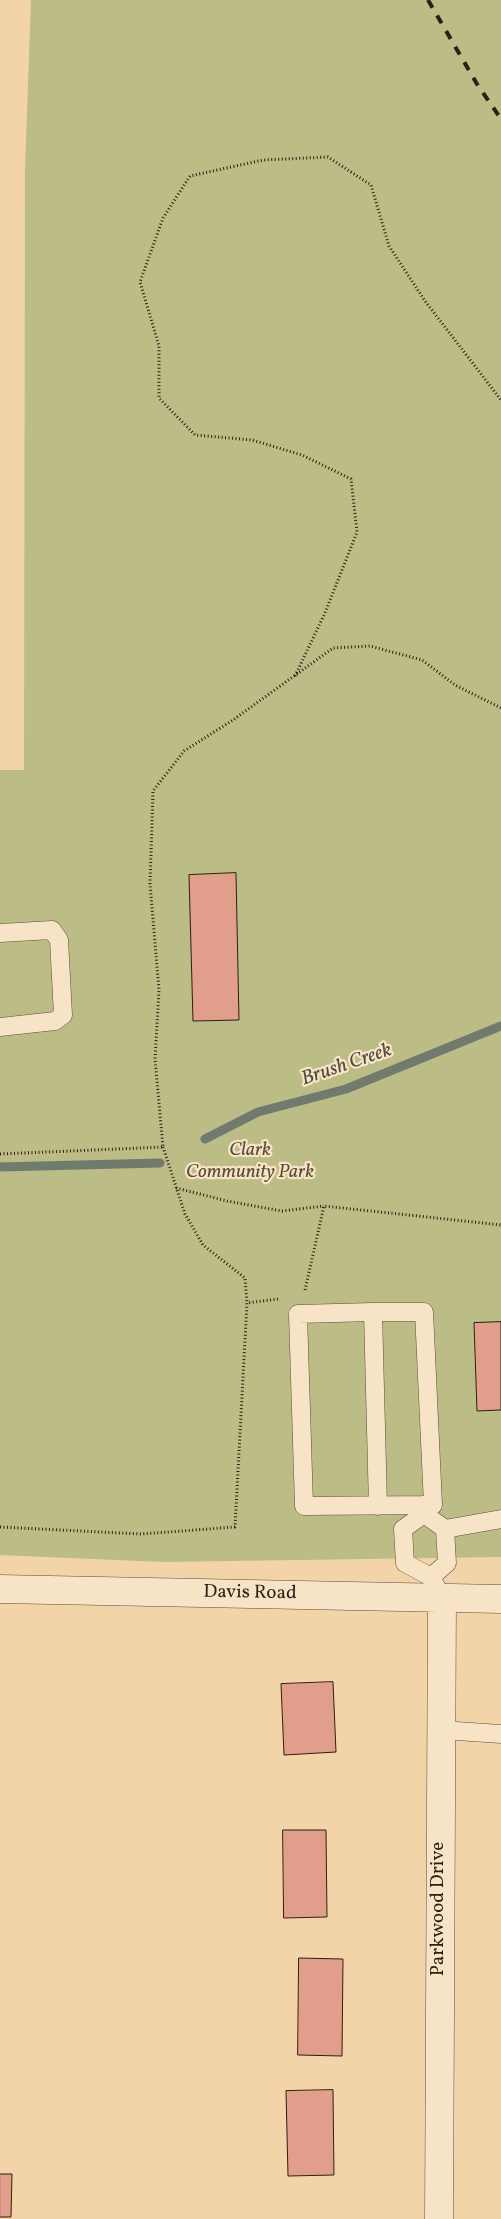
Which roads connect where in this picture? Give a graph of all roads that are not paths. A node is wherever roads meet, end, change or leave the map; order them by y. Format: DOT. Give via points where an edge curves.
graph roads {
  1 [pos="0,933"];
  2 [pos="0,1027"];
  3 [pos="373,1312"];
  4 [pos="378,1506"];
  5 [pos="427,1508"];
  6 [pos="501,1519"];
  7 [pos="445,1529"];
  8 [pos="436,1588"];
  9 [pos="0,1589"];
  10 [pos="501,1599"];
  11 [pos="441,1730"];
  12 [pos="501,1734"];
  13 [pos="439,2219"];
  1 -- 2 [label="lane" via="52,930 59,940 63,1015 55,1021"];
  3 -- 4 [label="lane"];
  3 -- 4 [label="lane" via="301,1306 304,1506"];
  3 -- 5 [label="lane" via="424,1312"];
  4 -- 5 [label="lane"];
  5 -- 7 [label="lane"];
  5 -- 8 [label="lane" via="403,1530 405,1564"];
  6 -- 7 [label="lane"];
  7 -- 8 [label="lane" via="447,1563"];
  8 -- 9 [label="street, Davis Road"];
  8 -- 10 [label="street, Davis Road"];
  8 -- 11 [label="street, Parkwood Drive"];
  11 -- 12 [label="lane"];
  11 -- 13 [label="street, Parkwood Drive"];
}
